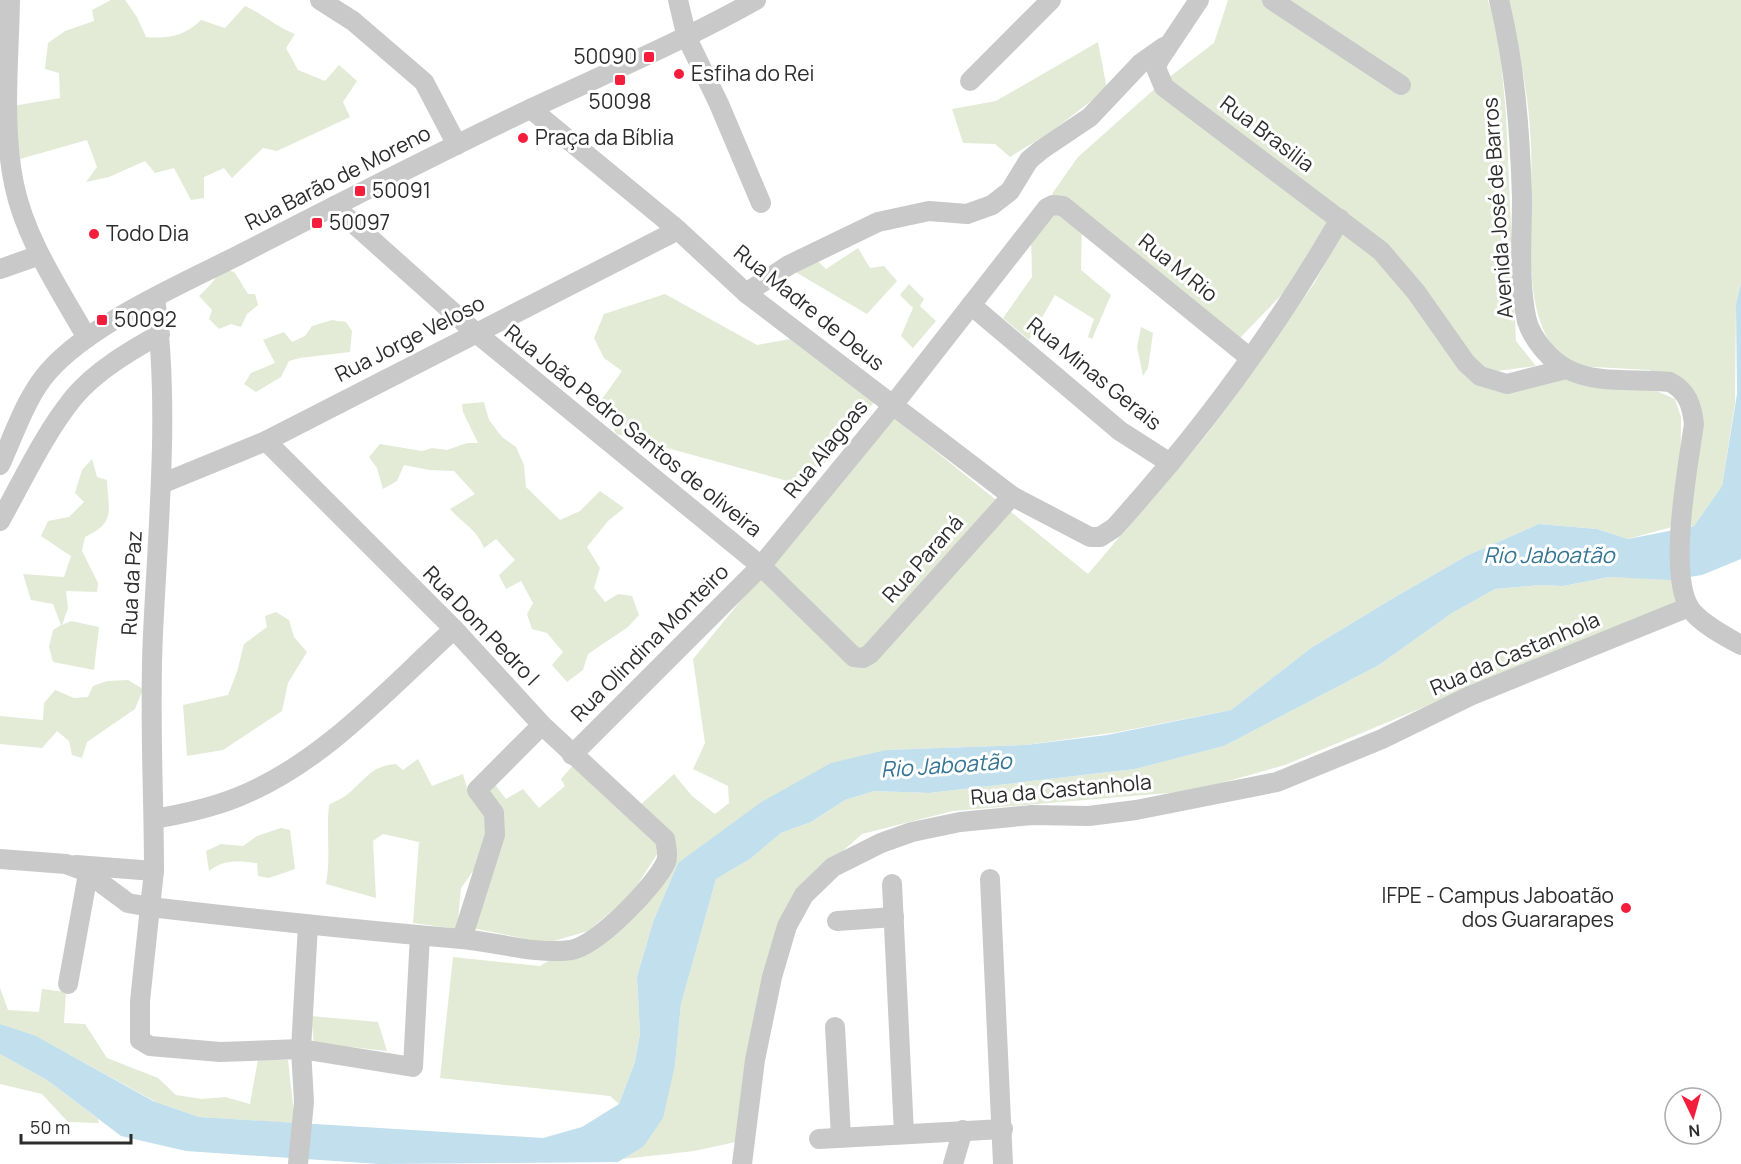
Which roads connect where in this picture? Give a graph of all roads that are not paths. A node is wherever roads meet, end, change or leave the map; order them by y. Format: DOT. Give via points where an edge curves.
graph roads {
  1 [pos="10,0"];
  2 [pos="320,0"];
  3 [pos="678,0"];
  4 [pos="756,0"];
  5 [pos="1051,0"];
  6 [pos="1199,0"];
  7 [pos="1272,0"];
  8 [pos="1499,0"];
  9 [pos="687,38"];
  10 [pos="1165,47"];
  11 [pos="970,81"];
  12 [pos="1401,85"];
  13 [pos="531,109"];
  14 [pos="457,145"];
  15 [pos="761,203"];
  16 [pos="334,206"];
  17 [pos="1340,219"];
  18 [pos="678,230"];
  19 [pos="40,255"];
  20 [pos="0,269"];
  21 [pos="746,293"];
  22 [pos="155,298"];
  23 [pos="971,304"];
  24 [pos="476,332"];
  25 [pos="160,334"];
  26 [pos="87,338"];
  27 [pos="1250,358"];
  28 [pos="1566,369"];
  29 [pos="893,405"];
  30 [pos="266,441"];
  31 [pos="1170,463"];
  32 [pos="0,465"];
  33 [pos="161,484"];
  34 [pos="1012,496"];
  35 [pos="0,521"];
  36 [pos="761,566"];
  37 [pos="1689,608"];
  38 [pos="454,629"];
  39 [pos="1741,645"];
  40 [pos="870,654"];
  41 [pos="542,725"];
  42 [pos="572,754"];
  43 [pos="154,819"];
  44 [pos="0,860"];
  45 [pos="66,864"];
  46 [pos="154,871"];
  47 [pos="88,874"];
  48 [pos="990,879"];
  49 [pos="892,884"];
  50 [pos="150,908"];
  51 [pos="894,917"];
  52 [pos="837,921"];
  53 [pos="308,925"];
  54 [pos="420,935"];
  55 [pos="462,939"];
  56 [pos="68,984"];
  57 [pos="835,1028"];
  58 [pos="301,1049"];
  59 [pos="1003,1129"];
  60 [pos="963,1130"];
  61 [pos="904,1134"];
  62 [pos="841,1137"];
  63 [pos="819,1138"];
  64 [pos="298,1164"];
  65 [pos="742,1164"];
  66 [pos="953,1164"];
  67 [pos="1003,1164"];
  1 -- 19 [label="street" via="10,146 14,185"];
  2 -- 14 [label="street" via="353,21 419,77 430,90"];
  3 -- 9 [label="street"];
  4 -- 9 [label="street, Rua Barão de Moreno"];
  5 -- 11 [label="street"];
  6 -- 10 [label="street"];
  7 -- 12 [label="street"];
  8 -- 28 [label="street, Avenida José de Barros" via="1508,33 1519,119 1522,273 1527,322 1546,352"];
  9 -- 13 [label="street, Rua Barão de Moreno"];
  9 -- 15 [label="street"];
  10 -- 17 [label="street, Rua Brasilia" via="1156,68 1164,87"];
  10 -- 21 [label="street" via="1140,64 1090,117 1029,160 1010,191 992,205 967,214 928,211 878,222 789,265"];
  13 -- 14 [label="street, Rua Barão de Moreno"];
  13 -- 18 [label="street, Rua Madre de Deus"];
  14 -- 16 [label="street, Rua Barão de Moreno"];
  16 -- 22 [label="street, Rua Barão de Moreno"];
  16 -- 24 [label="street, Rua João Pedro Santos de oliveira"];
  17 -- 27 [label="street" via="1302,285"];
  17 -- 28 [label="street, Rua Brasilia" via="1398,269 1466,363 1480,376 1507,384"];
  18 -- 21 [label="street, Rua Madre de Deus"];
  18 -- 24 [label="street, Rua Jorge Veloso"];
  19 -- 20 [label="street"];
  19 -- 26 [label="street"];
  21 -- 29 [label="street, Rua Madre de Deus"];
  22 -- 25 [label="street, Rua da Paz"];
  22 -- 26 [label="street, Rua Barão de Moreno"];
  23 -- 27 [label="street, Rua M Rio" via="1047,208 1058,204"];
  23 -- 29 [label="street, Rua Alagoas"];
  23 -- 31 [label="street, Rua Minas Gerais" via="1120,431"];
  24 -- 30 [label="street, Rua Jorge Veloso"];
  24 -- 36 [label="street, Rua João Pedro Santos de oliveira"];
  25 -- 33 [label="street, Rua da Paz"];
  25 -- 35 [label="street" via="127,352 75,397"];
  26 -- 32 [label="street, Rua Barão de Moreno" via="38,385"];
  27 -- 31 [label="street" via="1203,426"];
  28 -- 37 [label="street, Avenida José de Barros" via="1587,376 1670,382 1693,408 1680,525 1683,585"];
  29 -- 34 [label="street, Rua Madre de Deus"];
  29 -- 36 [label="street, Rua Alagoas"];
  30 -- 33 [label="street, Rua Jorge Veloso"];
  30 -- 38 [label="street, Rua Dom Pedro I"];
  31 -- 34 [label="street, Rua Madre de Deus" via="1106,534 1090,537"];
  33 -- 43 [label="street, Rua da Paz" via="151,700"];
  34 -- 40 [label="street, Rua Paraná"];
  36 -- 40 [label="street, Rua João Pedro Santos de oliveira" via="854,657"];
  36 -- 42 [label="street, Rua Olindina Monteiro"];
  37 -- 39 [label="street"];
  37 -- 65 [label="street, Rua da Castanhola" via="1470,696 1391,735 1277,782 1089,816 1032,815 960,822 891,839 834,867 804,896 787,926 755,1060"];
  38 -- 41 [label="street, Rua Dom Pedro I"];
  38 -- 43 [label="street" via="348,726 287,772 239,796"];
  41 -- 42 [label="street, Rua Dom Pedro I"];
  41 -- 55 [label="street" via="477,790 494,813 495,835"];
  42 -- 55 [label="street, Rua Dom Pedro I" via="665,839 666,862 600,935 583,946 541,950"];
  43 -- 46 [label="street, Rua da Paz"];
  44 -- 45 [label="street"];
  45 -- 46 [label="street"];
  45 -- 47 [label="street"];
  46 -- 50 [label="street, Rua da Paz"];
  47 -- 50 [label="street" via="128,903"];
  47 -- 56 [label="street"];
  48 -- 59 [label="street"];
  49 -- 51 [label="street"];
  50 -- 53 [label="street"];
  50 -- 58 [label="street" via="140,1002 139,1033 143,1044 220,1052"];
  51 -- 52 [label="street"];
  51 -- 61 [label="street"];
  53 -- 54 [label="street"];
  53 -- 58 [label="street"];
  54 -- 55 [label="street"];
  54 -- 58 [label="street" via="413,1067"];
  57 -- 62 [label="street"];
  58 -- 64 [label="street" via="304,1102"];
  59 -- 60 [label="street"];
  59 -- 67 [label="street"];
  60 -- 61 [label="street"];
  60 -- 66 [label="street"];
  61 -- 62 [label="street"];
  62 -- 63 [label="street"];
}
